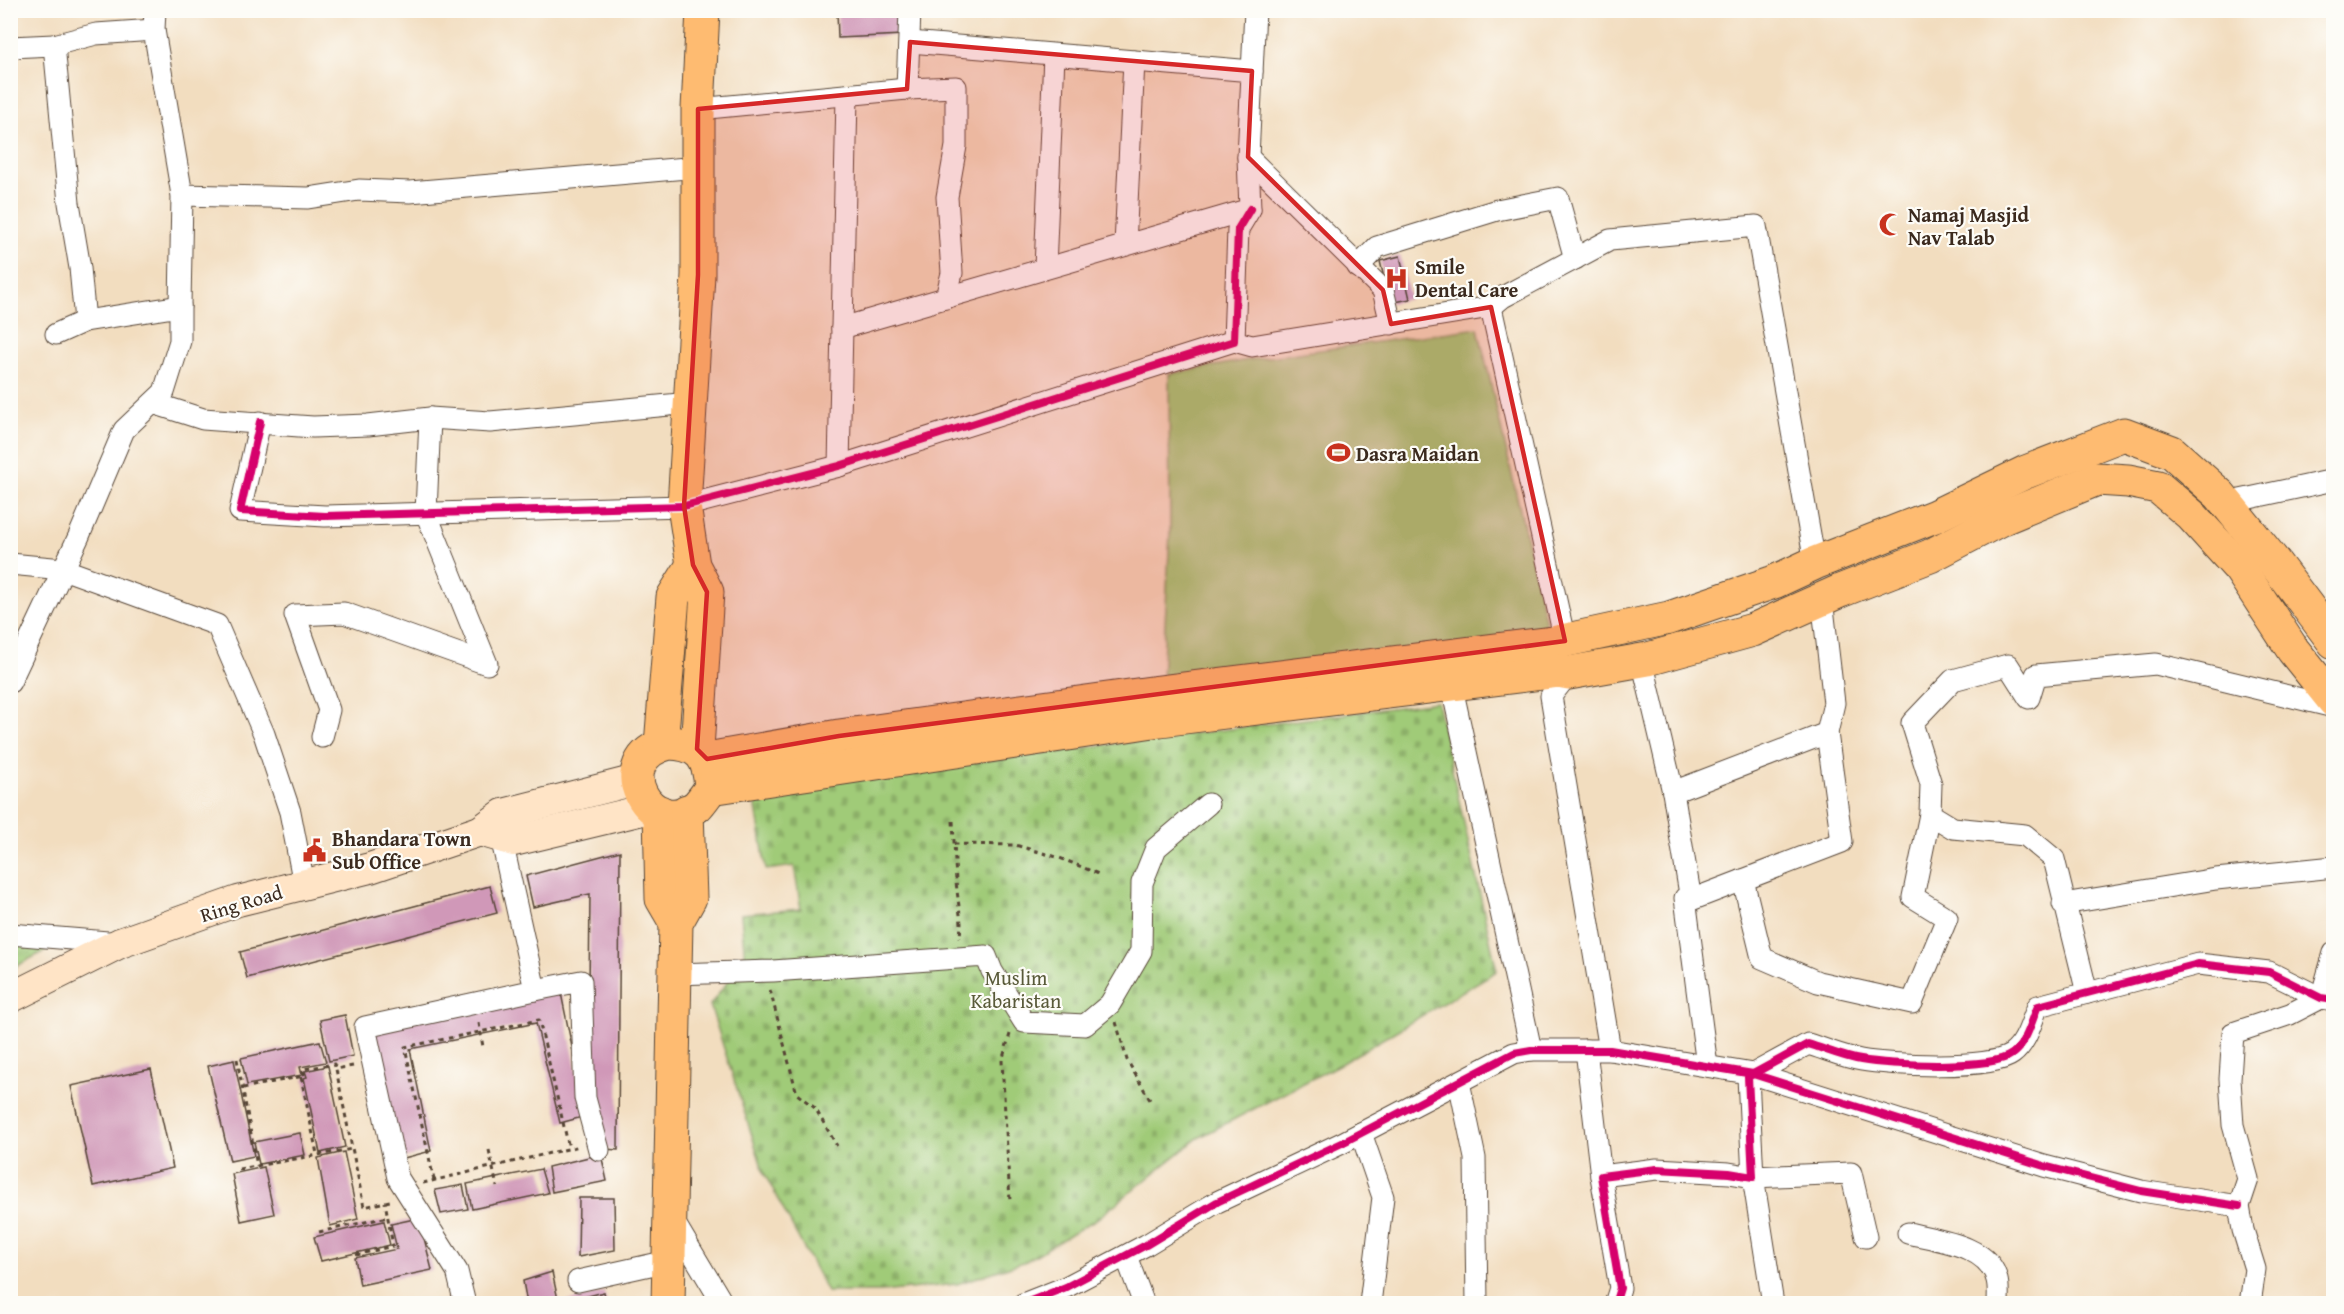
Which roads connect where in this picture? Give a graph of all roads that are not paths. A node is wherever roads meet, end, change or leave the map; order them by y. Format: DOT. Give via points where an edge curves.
graph roads {
  1 [pos="703,10"];
  2 [pos="910,10"];
  3 [pos="1255,10"];
  4 [pos="155,20"];
  5 [pos="910,42"];
  6 [pos="54,45"];
  7 [pos="10,47"];
  8 [pos="1054,55"];
  9 [pos="1134,61"];
  10 [pos="1252,71"];
  11 [pos="907,89"];
  12 [pos="847,96"];
  13 [pos="698,109"];
  14 [pos="1248,157"];
  15 [pos="698,167"];
  16 [pos="182,195"];
  17 [pos="1250,209"];
  18 [pos="1125,245"];
  19 [pos="1575,259"];
  20 [pos="1358,267"];
  21 [pos="1045,268"];
  22 [pos="946,298"];
  23 [pos="180,306"];
  24 [pos="1491,307"];
  25 [pos="86,321"];
  26 [pos="1391,324"];
  27 [pos="842,328"];
  28 [pos="56,334"];
  29 [pos="1234,340"];
  30 [pos="153,403"];
  31 [pos="690,403"];
  32 [pos="430,418"];
  33 [pos="260,423"];
  34 [pos="839,466"];
  35 [pos="2334,480"];
  36 [pos="2005,482"];
  37 [pos="2226,503"];
  38 [pos="684,506"];
  39 [pos="426,513"];
  40 [pos="2012,515"];
  41 [pos="2202,528"];
  42 [pos="1815,563"];
  43 [pos="10,564"];
  44 [pos="693,565"];
  45 [pos="63,569"];
  46 [pos="1822,599"];
  47 [pos="1565,641"];
  48 [pos="2334,642"];
  49 [pos="1642,660"];
  50 [pos="1569,673"];
  51 [pos="10,682"];
  52 [pos="1450,683"];
  53 [pos="2334,701"];
  54 [pos="2334,707"];
  55 [pos="1088,716"];
  56 [pos="1827,733"];
  57 [pos="322,737"];
  58 [pos="661,745"];
  59 [pos="705,765"];
  60 [pos="1673,792"];
  61 [pos="659,803"];
  62 [pos="1208,804"];
  63 [pos="1930,814"];
  64 [pos="490,834"];
  65 [pos="2334,867"];
  66 [pos="1743,880"];
  67 [pos="304,884"];
  68 [pos="1691,900"];
  69 [pos="2063,904"];
  70 [pos="10,934"];
  71 [pos="120,943"];
  72 [pos="2334,953"];
  73 [pos="674,974"];
  74 [pos="535,990"];
  75 [pos="2087,993"];
  76 [pos="10,998"];
  77 [pos="2327,999"];
  78 [pos="1531,1050"];
  79 [pos="1586,1050"];
  80 [pos="1610,1050"];
  81 [pos="1707,1066"];
  82 [pos="1753,1074"];
  83 [pos="1459,1082"];
  84 [pos="1361,1133"];
  85 [pos="597,1146"];
  86 [pos="1601,1176"];
  87 [pos="1753,1177"];
  88 [pos="2239,1206"];
  89 [pos="668,1213"];
  90 [pos="1908,1233"];
  91 [pos="1866,1237"];
  92 [pos="1126,1256"];
  93 [pos="668,1260"];
  94 [pos="579,1281"];
  95 [pos="1037,1301"];
  96 [pos="465,1304"];
  97 [pos="668,1304"];
  98 [pos="723,1304"];
  99 [pos="1143,1304"];
  100 [pos="1370,1304"];
  101 [pos="1477,1304"];
  102 [pos="1615,1304"];
  103 [pos="1773,1304"];
  104 [pos="1998,1304"];
  105 [pos="2250,1304"];
  1 -- 13 [label="main road"];
  2 -- 5 [label="street"];
  3 -- 10 [label="street"];
  4 -- 6 [label="street"];
  4 -- 16 [label="street"];
  5 -- 8 [label="street"];
  5 -- 11 [label="street"];
  6 -- 7 [label="street"];
  6 -- 25 [label="street" via="69,203"];
  8 -- 9 [label="street"];
  8 -- 21 [label="street"];
  9 -- 10 [label="street"];
  9 -- 18 [label="street"];
  10 -- 14 [label="street"];
  11 -- 12 [label="street"];
  11 -- 22 [label="street" via="956,87 956,146 947,197 952,273"];
  12 -- 13 [label="street"];
  12 -- 27 [label="street"];
  13 -- 15 [label="main road"];
  14 -- 17 [label="street"];
  14 -- 20 [label="street"];
  15 -- 16 [label="street" via="410,192 360,190 308,198"];
  15 -- 31 [label="main road" via="698,275"];
  16 -- 23 [label="street"];
  17 -- 18 [label="street"];
  17 -- 29 [label="street" via="1238,229"];
  18 -- 21 [label="street"];
  19 -- 20 [label="street" via="1558,198 1497,210 1377,247"];
  19 -- 24 [label="street"];
  19 -- 42 [label="street" via="1610,240 1756,226"];
  20 -- 26 [label="street" via="1383,290"];
  21 -- 22 [label="street"];
  22 -- 27 [label="street"];
  23 -- 25 [label="street"];
  23 -- 30 [label="street" via="180,341 164,392"];
  24 -- 26 [label="street"];
  24 -- 47 [label="street"];
  25 -- 28 [label="street"];
  26 -- 29 [label="street" via="1252,346"];
  27 -- 34 [label="street"];
  29 -- 34 [label="street"];
  30 -- 33 [label="street" via="203,419"];
  30 -- 45 [label="street" via="124,430"];
  31 -- 32 [label="street" via="490,422"];
  31 -- 38 [label="main road"];
  32 -- 33 [label="street" via="313,427"];
  32 -- 39 [label="street"];
  33 -- 39 [label="street" via="240,511 326,516"];
  34 -- 38 [label="street"];
  35 -- 37 [label="street"];
  36 -- 37 [label="main road" via="2124,434 2172,452"];
  36 -- 40 [label="main road"];
  36 -- 42 [label="main road" via="1935,516"];
  37 -- 41 [label="main road"];
  37 -- 48 [label="main road"];
  38 -- 39 [label="street"];
  38 -- 44 [label="main road"];
  39 -- 57 [label="street" via="487,664 344,613 295,615 329,710"];
  40 -- 41 [label="main road" via="2097,479 2128,480 2158,487"];
  40 -- 46 [label="main road" via="1930,556"];
  41 -- 53 [label="main road" via="2240,569 2293,650"];
  42 -- 46 [label="main road"];
  42 -- 47 [label="main road" via="1774,582 1669,618"];
  43 -- 45 [label="street"];
  44 -- 58 [label="main road" via="673,597"];
  44 -- 59 [label="main road" via="707,592"];
  45 -- 51 [label="street"];
  45 -- 67 [label="street" via="217,625 290,812"];
  46 -- 49 [label="main road" via="1753,630"];
  46 -- 56 [label="street" via="1834,703"];
  47 -- 50 [label="main road"];
  47 -- 55 [label="main road"];
  49 -- 50 [label="main road"];
  49 -- 60 [label="street"];
  50 -- 52 [label="main road"];
  50 -- 80 [label="street" via="1551,696"];
  52 -- 55 [label="main road"];
  52 -- 78 [label="street"];
  54 -- 63 [label="street" via="2156,664 2036,675 2029,698 2008,665 1953,680 1912,723 1931,784"];
  55 -- 59 [label="main road" via="839,736"];
  56 -- 60 [label="street"];
  56 -- 66 [label="street" via="1842,842"];
  58 -- 59 [label="main road" via="680,743"];
  58 -- 61 [label="main road" via="642,762"];
  59 -- 61 [label="main road" via="696,806"];
  60 -- 68 [label="street"];
  61 -- 64 [label="street, Ring Road" via="514,841"];
  61 -- 73 [label="main road" via="662,899 676,923"];
  62 -- 73 [label="street" via="1156,848 1142,883 1141,951 1110,1004 1085,1025 1024,1022 986,956"];
  63 -- 66 [label="street" via="1913,897 1947,918 1912,1003 1818,982 1762,958"];
  63 -- 69 [label="street" via="1953,828 2025,836 2054,859"];
  64 -- 67 [label="street, Ring Road"];
  64 -- 74 [label="street"];
  65 -- 69 [label="street" via="2216,879"];
  66 -- 68 [label="street"];
  67 -- 71 [label="street, Ring Road" via="238,901"];
  68 -- 81 [label="street" via="1685,898"];
  69 -- 75 [label="street"];
  70 -- 71 [label="street"];
  71 -- 76 [label="street, Ring Road"];
  72 -- 77 [label="street"];
  73 -- 89 [label="main road"];
  74 -- 85 [label="street" via="581,981 585,1098"];
  74 -- 96 [label="street" via="365,1027 398,1178 457,1271"];
  75 -- 77 [label="street" via="2198,964 2269,972"];
  75 -- 82 [label="street" via="2038,1006 2024,1041 2011,1055 1987,1063 1904,1065 1858,1060 1808,1044"];
  77 -- 88 [label="street" via="2233,1033 2233,1125 2248,1179"];
  78 -- 79 [label="street"];
  78 -- 83 [label="street" via="1514,1053"];
  79 -- 80 [label="street"];
  79 -- 86 [label="street"];
  80 -- 81 [label="street"];
  81 -- 82 [label="street"];
  82 -- 87 [label="street" via="1748,1077"];
  82 -- 88 [label="street" via="2044,1166 2141,1191"];
  83 -- 84 [label="street"];
  83 -- 101 [label="street" via="1475,1158"];
  84 -- 92 [label="street" via="1217,1202"];
  84 -- 100 [label="street" via="1383,1197"];
  86 -- 87 [label="street" via="1657,1169"];
  86 -- 102 [label="street" via="1620,1288"];
  87 -- 91 [label="street" via="1851,1173"];
  87 -- 103 [label="street"];
  88 -- 105 [label="street" via="2255,1269"];
  89 -- 93 [label="main road"];
  89 -- 98 [label="street"];
  90 -- 104 [label="street" via="1967,1247 1989,1264 1997,1279"];
  92 -- 95 [label="street"];
  92 -- 99 [label="street"];
  93 -- 94 [label="street"];
  93 -- 97 [label="main road"];
}
